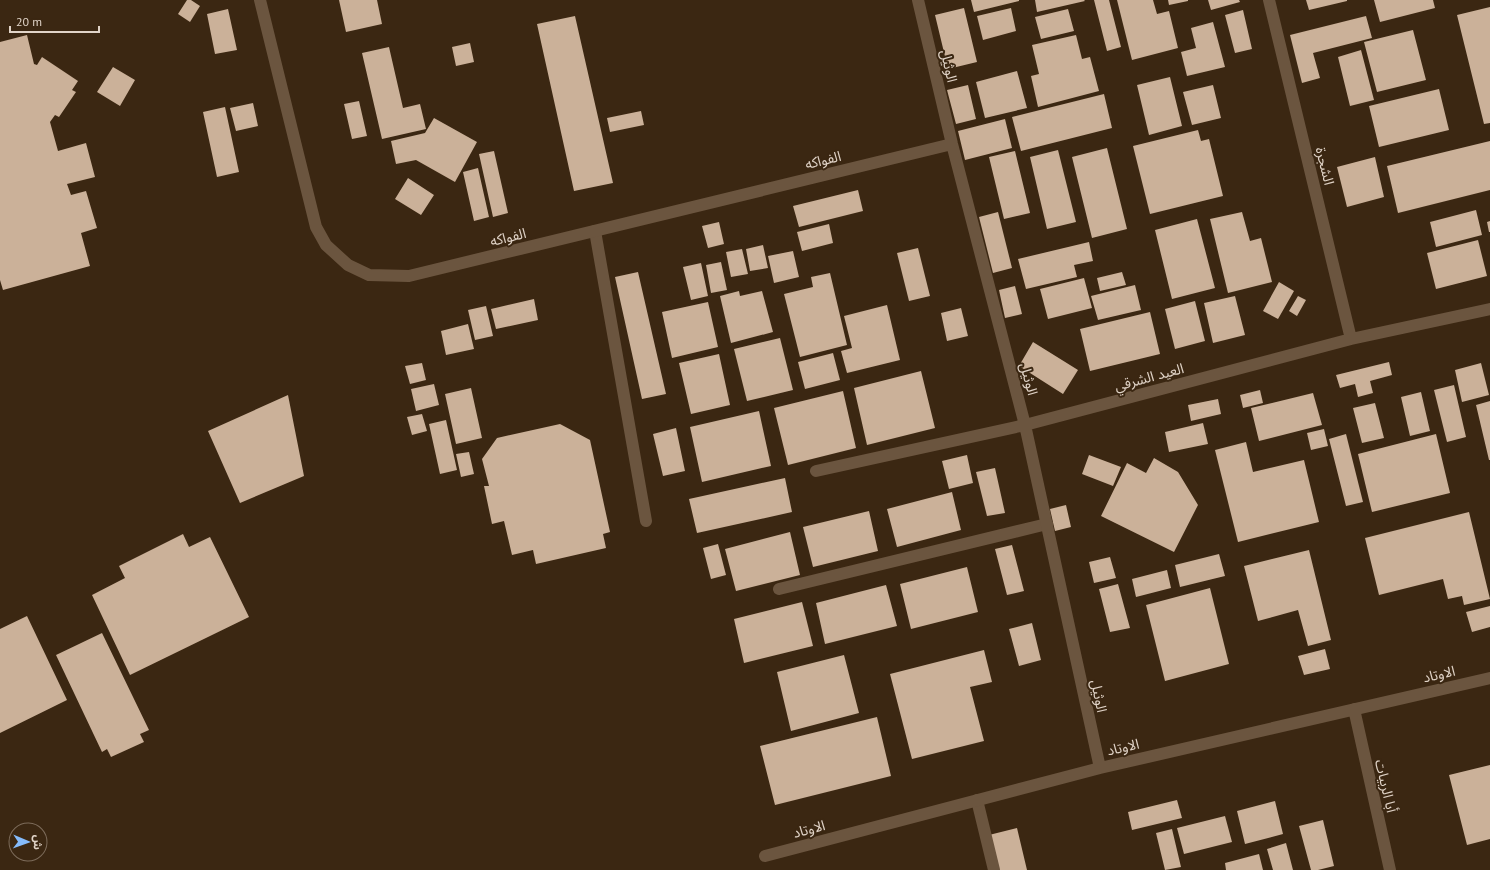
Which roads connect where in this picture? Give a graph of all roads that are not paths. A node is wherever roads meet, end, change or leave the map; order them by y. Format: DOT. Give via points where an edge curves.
graph roads {
  1 [pos="260,0"];
  2 [pos="918,0"];
  3 [pos="1269,0"];
  4 [pos="952,144"];
  5 [pos="595,231"];
  6 [pos="1490,309"];
  7 [pos="1351,339"];
  8 [pos="1025,426"];
  9 [pos="816,471"];
  10 [pos="646,521"];
  11 [pos="1046,524"];
  12 [pos="779,590"];
  13 [pos="1490,678"];
  14 [pos="1354,709"];
  15 [pos="1100,768"];
  16 [pos="977,800"];
  17 [pos="765,856"];
  18 [pos="994,870"];
  19 [pos="1390,870"];
  1 -- 5 [label="street, الفواكه" via="316,227 326,245 348,265 369,275 409,276"];
  2 -- 4 [label="street, الوثيل"];
  3 -- 7 [label="street, الشجرة"];
  4 -- 5 [label="street, الفواكه"];
  4 -- 8 [label="street, الوثيل"];
  5 -- 10 [label="street"];
  6 -- 7 [label="street, العيد الشرقي"];
  7 -- 8 [label="street, العيد الشرقي"];
  8 -- 9 [label="street, العيد الشرقي"];
  8 -- 11 [label="street, الوثيل"];
  11 -- 12 [label="street"];
  11 -- 15 [label="street, الوثيل"];
  13 -- 14 [label="street, الاوتاد"];
  14 -- 15 [label="street, الاوتاد"];
  14 -- 19 [label="street, أبا الربيات"];
  15 -- 16 [label="street, الاوتاد"];
  16 -- 17 [label="street, الاوتاد"];
  16 -- 18 [label="street"];
}
